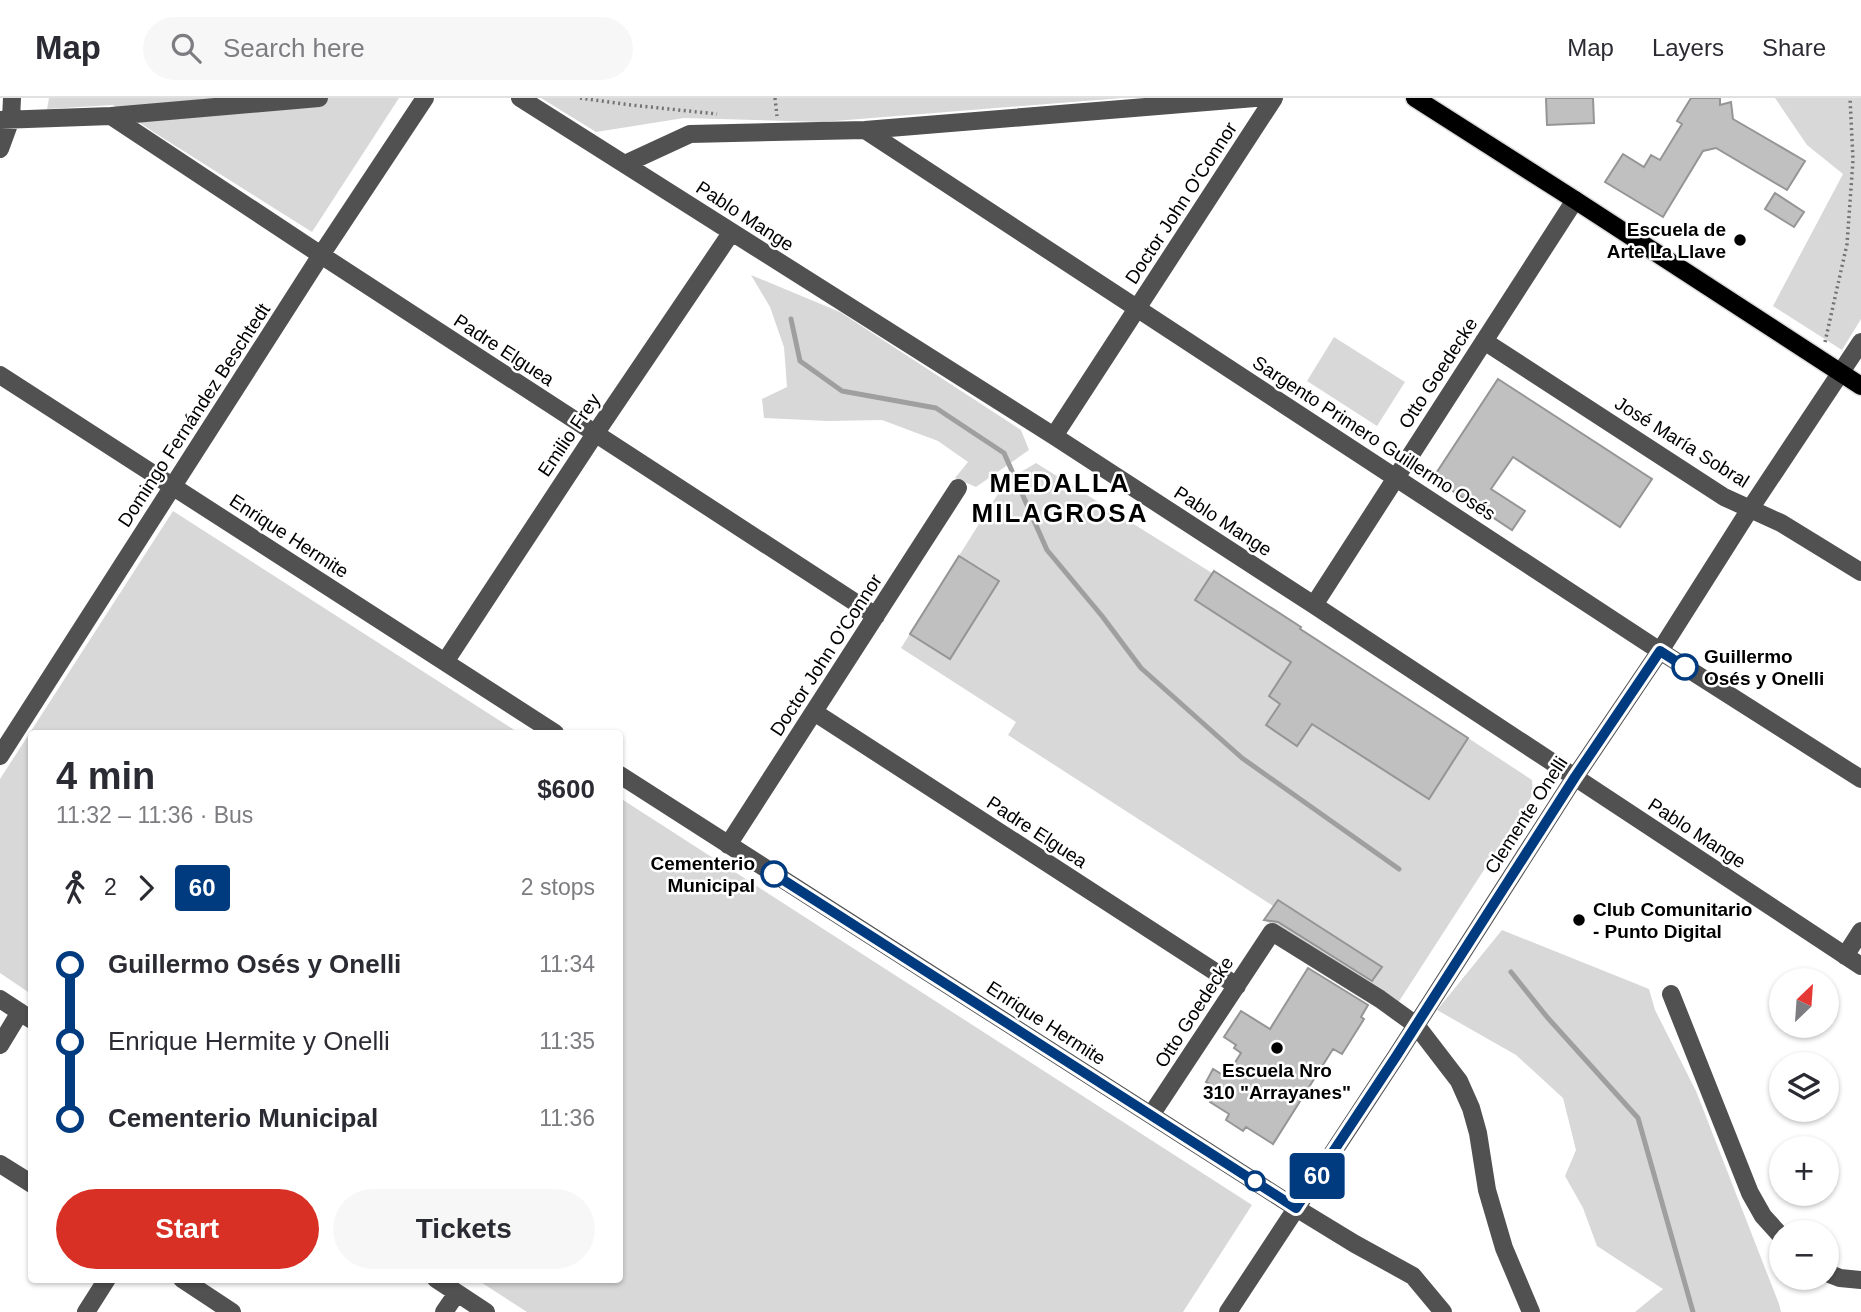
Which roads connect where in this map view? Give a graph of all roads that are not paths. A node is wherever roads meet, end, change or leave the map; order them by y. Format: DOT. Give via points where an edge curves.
graph roads {
  1 [pos="12,98"];
  2 [pos="319,98"];
  3 [pos="425,98"];
  4 [pos="520,98"];
  5 [pos="1255,98"];
  6 [pos="1274,98"];
  7 [pos="1415,98"];
  8 [pos="111,116"];
  9 [pos="6,119"];
  10 [pos="865,130"];
  11 [pos="0,149"];
  12 [pos="625,164"];
  13 [pos="1575,200"];
  14 [pos="731,233"];
  15 [pos="321,255"];
  16 [pos="1137,309"];
  17 [pos="1484,341"];
  18 [pos="1861,342"];
  19 [pos="1841,373"];
  20 [pos="0,375"];
  21 [pos="1861,386"];
  22 [pos="595,434"];
  23 [pos="1055,436"];
  24 [pos="1395,478"];
  25 [pos="173,485"];
  26 [pos="958,488"];
  27 [pos="1750,509"];
  28 [pos="1861,572"];
  29 [pos="1314,605"];
  30 [pos="876,616"];
  31 [pos="1660,651"];
  32 [pos="445,662"];
  33 [pos="814,712"];
  34 [pos="550,730"];
  35 [pos="0,756"];
  36 [pos="623,777"];
  37 [pos="1575,777"];
  38 [pos="1861,779"];
  39 [pos="728,845"];
  40 [pos="1861,931"];
  41 [pos="1845,956"];
  42 [pos="1861,966"];
  43 [pos="1237,986"];
  44 [pos="1671,995"];
  45 [pos="0,999"];
  46 [pos="26,1016"];
  47 [pos="1416,1025"];
  48 [pos="0,1045"];
  49 [pos="1151,1115"];
  50 [pos="0,1164"];
  51 [pos="28,1182"];
  52 [pos="1296,1208"];
  53 [pos="1769,1223"];
  54 [pos="1839,1278"];
  55 [pos="1861,1280"];
  56 [pos="104,1283"];
  57 [pos="188,1283"];
  58 [pos="442,1283"];
  59 [pos="457,1293"];
  60 [pos="1441,1311"];
  61 [pos="86,1312"];
  62 [pos="232,1312"];
  63 [pos="444,1312"];
  64 [pos="486,1312"];
  65 [pos="1228,1312"];
  66 [pos="1531,1312"];
  1 -- 9 [label="street"];
  2 -- 8 [label="street"];
  3 -- 15 [label="street, Domingo Fernández Beschtedt"];
  4 -- 12 [label="street, Pablo Mange"];
  5 -- 10 [label="street"];
  6 -- 16 [label="street, Doctor John O'Connor"];
  7 -- 13 [label="main road"];
  8 -- 9 [label="street"];
  8 -- 15 [label="street, Padre Elguea"];
  9 -- 11 [label="street"];
  10 -- 12 [label="street" via="690,134"];
  10 -- 16 [label="street, Sargento Primero Guillermo Osés"];
  12 -- 14 [label="street, Pablo Mange"];
  13 -- 17 [label="street, Otto Goedecke"];
  13 -- 19 [label="main road"];
  14 -- 22 [label="street, Emilio Frey"];
  14 -- 23 [label="street, Pablo Mange"];
  15 -- 22 [label="street, Padre Elguea"];
  15 -- 25 [label="street, Domingo Fernández Beschtedt"];
  16 -- 23 [label="street, Doctor John O'Connor"];
  16 -- 24 [label="street, Sargento Primero Guillermo Osés"];
  17 -- 24 [label="street, Otto Goedecke"];
  17 -- 27 [label="street, José María Sobral" via="1724,497"];
  18 -- 19 [label="street, Clemente Onelli"];
  19 -- 21 [label="main road"];
  19 -- 27 [label="street, Clemente Onelli"];
  20 -- 25 [label="street, Enrique Hermite"];
  22 -- 30 [label="street, Padre Elguea"];
  22 -- 32 [label="street, Emilio Frey"];
  23 -- 29 [label="street, Pablo Mange"];
  24 -- 29 [label="street, Otto Goedecke"];
  24 -- 31 [label="street, Sargento Primero Guillermo Osés"];
  25 -- 32 [label="street, Enrique Hermite"];
  25 -- 35 [label="street, Domingo Fernández Beschtedt"];
  26 -- 30 [label="street, Doctor John O'Connor"];
  27 -- 28 [label="street, José María Sobral"];
  27 -- 31 [label="street, Clemente Onelli"];
  29 -- 37 [label="street, Pablo Mange"];
  30 -- 33 [label="street, Doctor John O'Connor"];
  31 -- 37 [label="street, Clemente Onelli"];
  31 -- 38 [label="street, Sargento Primero Guillermo Osés"];
  32 -- 34 [label="street, Enrique Hermite"];
  33 -- 39 [label="street, Doctor John O'Connor"];
  33 -- 43 [label="street, Padre Elguea"];
  36 -- 39 [label="street, Enrique Hermite"];
  37 -- 41 [label="street, Pablo Mange"];
  37 -- 47 [label="street, Clemente Onelli"];
  39 -- 49 [label="street, Enrique Hermite"];
  40 -- 41 [label="street"];
  41 -- 42 [label="street, Pablo Mange"];
  43 -- 47 [label="street, Otto Goedecke" via="1272,932"];
  43 -- 49 [label="street, Otto Goedecke"];
  44 -- 53 [label="street" via="1750,1193"];
  45 -- 46 [label="street"];
  46 -- 48 [label="street"];
  47 -- 52 [label="street, Clemente Onelli"];
  47 -- 66 [label="street" via="1459,1081 1471,1108 1497,1225"];
  49 -- 52 [label="street, Enrique Hermite"];
  50 -- 51 [label="street"];
  52 -- 60 [label="street, Enrique Hermite" via="1413,1276"];
  52 -- 65 [label="street, Clemente Onelli"];
  54 -- 55 [label="street"];
  56 -- 61 [label="street"];
  57 -- 62 [label="street"];
  58 -- 59 [label="street"];
  59 -- 63 [label="street"];
  59 -- 64 [label="street"];
}
